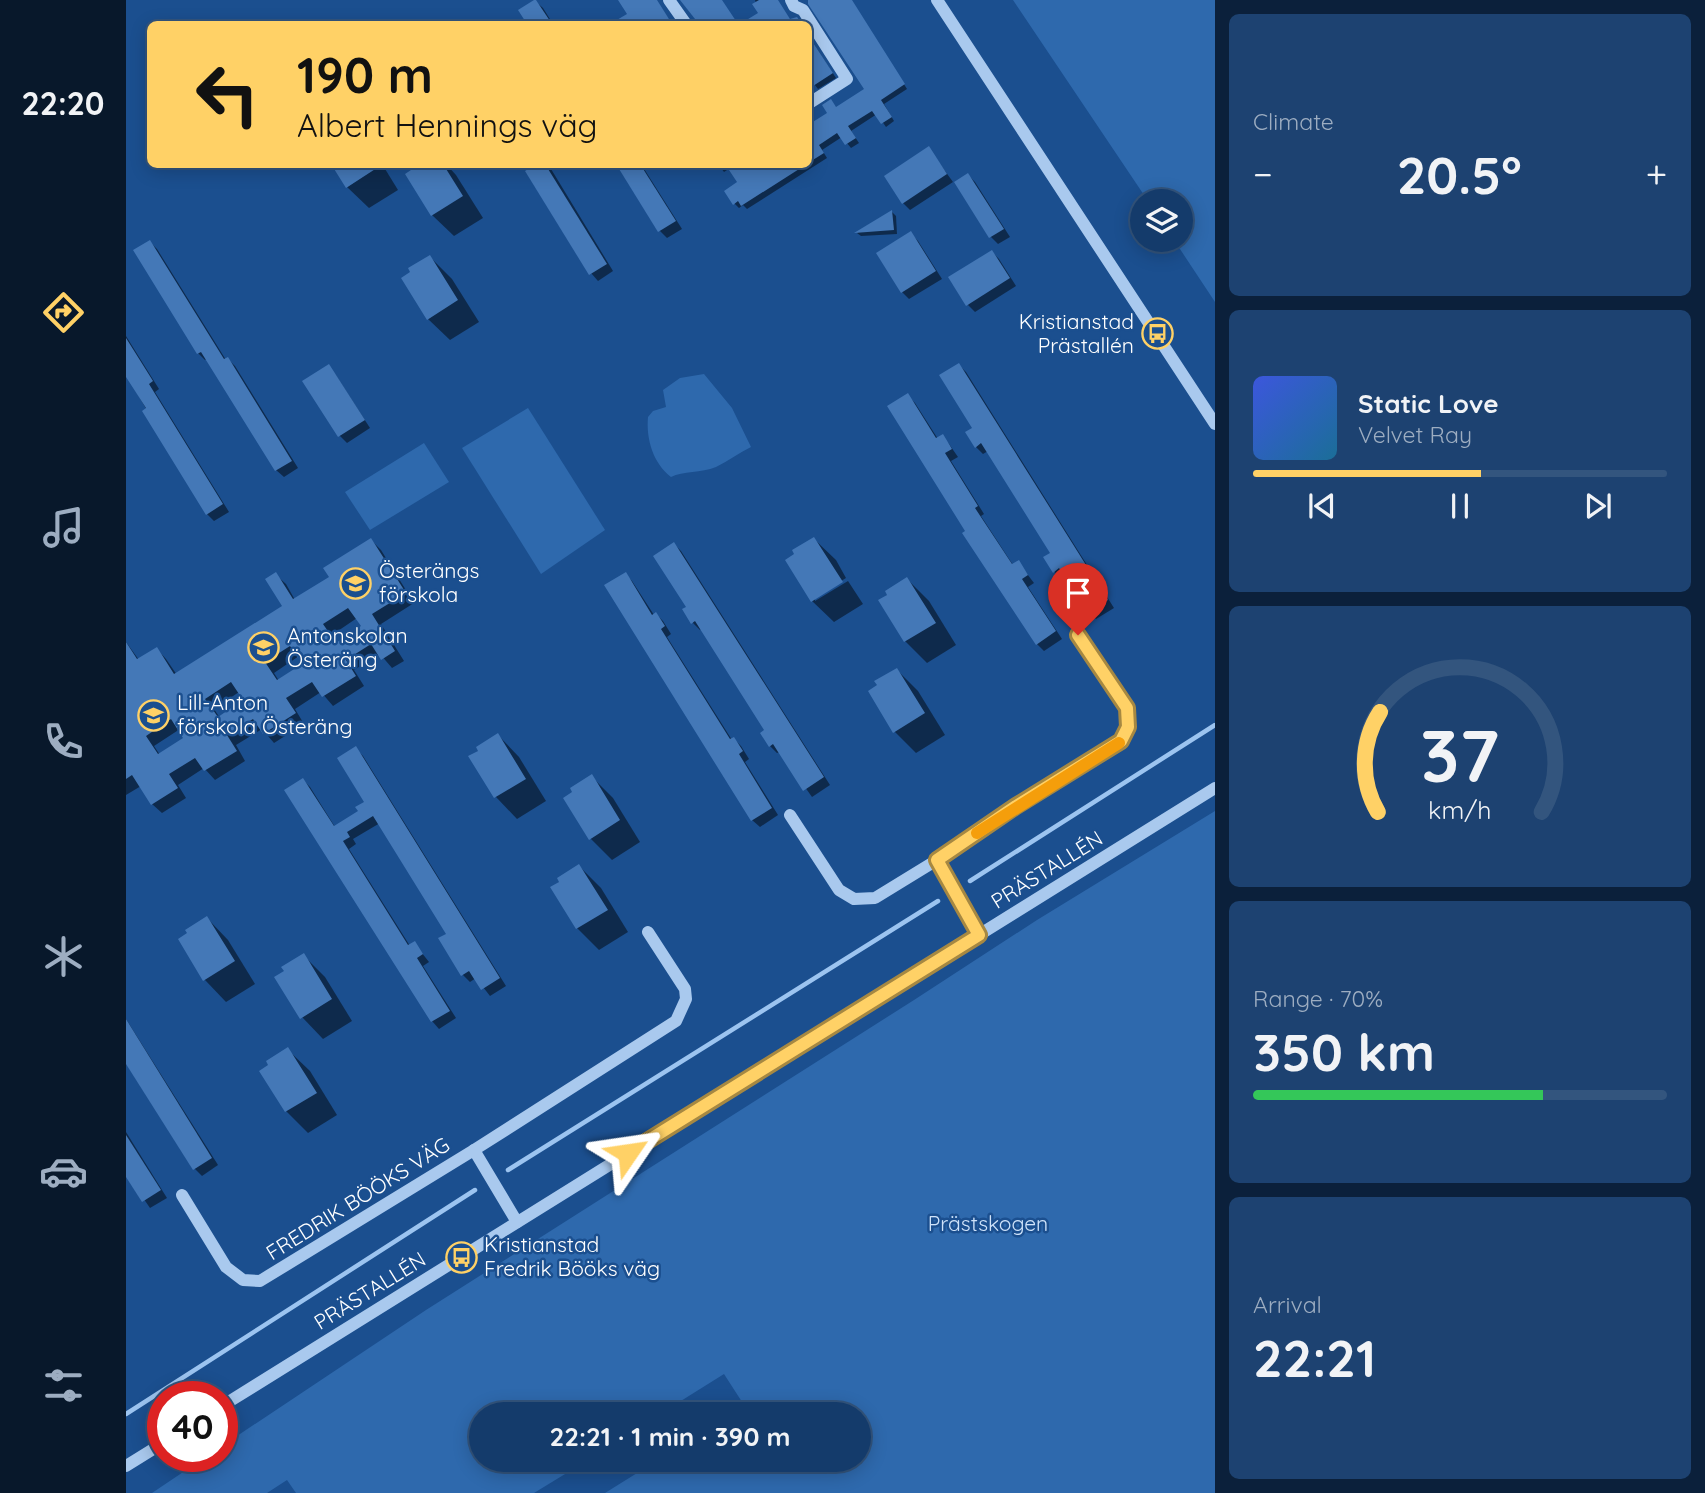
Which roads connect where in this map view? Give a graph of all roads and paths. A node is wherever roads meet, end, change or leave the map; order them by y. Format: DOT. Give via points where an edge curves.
graph roads {
  1 [pos="669,0"];
  2 [pos="790,0"];
  3 [pos="937,0"];
  4 [pos="684,21"];
  5 [pos="810,21"];
  6 [pos="812,24"];
  7 [pos="812,102"];
  8 [pos="1215,424"];
  9 [pos="1078,635"];
  10 [pos="1215,788"];
  11 [pos="790,815"];
  12 [pos="937,860"];
  13 [pos="648,932"];
  14 [pos="979,935"];
  15 [pos="474,1150"];
  16 [pos="182,1195"];
  17 [pos="517,1222"];
  18 [pos="238,1396"];
  19 [pos="147,1453"];
  20 [pos="126,1466"];
  1 -- 4 [label="street"];
  2 -- 5 [label="street"];
  3 -- 8 [label="street"];
  6 -- 7 [label="street" via="848,79"];
  9 -- 12 [label="street" via="1127,708 1128,727 1121,741"];
  10 -- 14 [label="street, PRÄSTALLÉN"];
  11 -- 12 [label="street" via="839,890 854,900 875,898"];
  12 -- 14 [label="street"];
  13 -- 15 [label="street, FREDRIK BÖÖKS VÄG" via="685,989 686,999 676,1021"];
  14 -- 17 [label="street, PRÄSTALLÉN"];
  15 -- 16 [label="street, FREDRIK BÖÖKS VÄG" via="260,1281 243,1280 226,1267"];
  15 -- 17 [label="street, FREDRIK BÖÖKS VÄG"];
  17 -- 18 [label="street, PRÄSTALLÉN"];
  19 -- 20 [label="street"];
}
